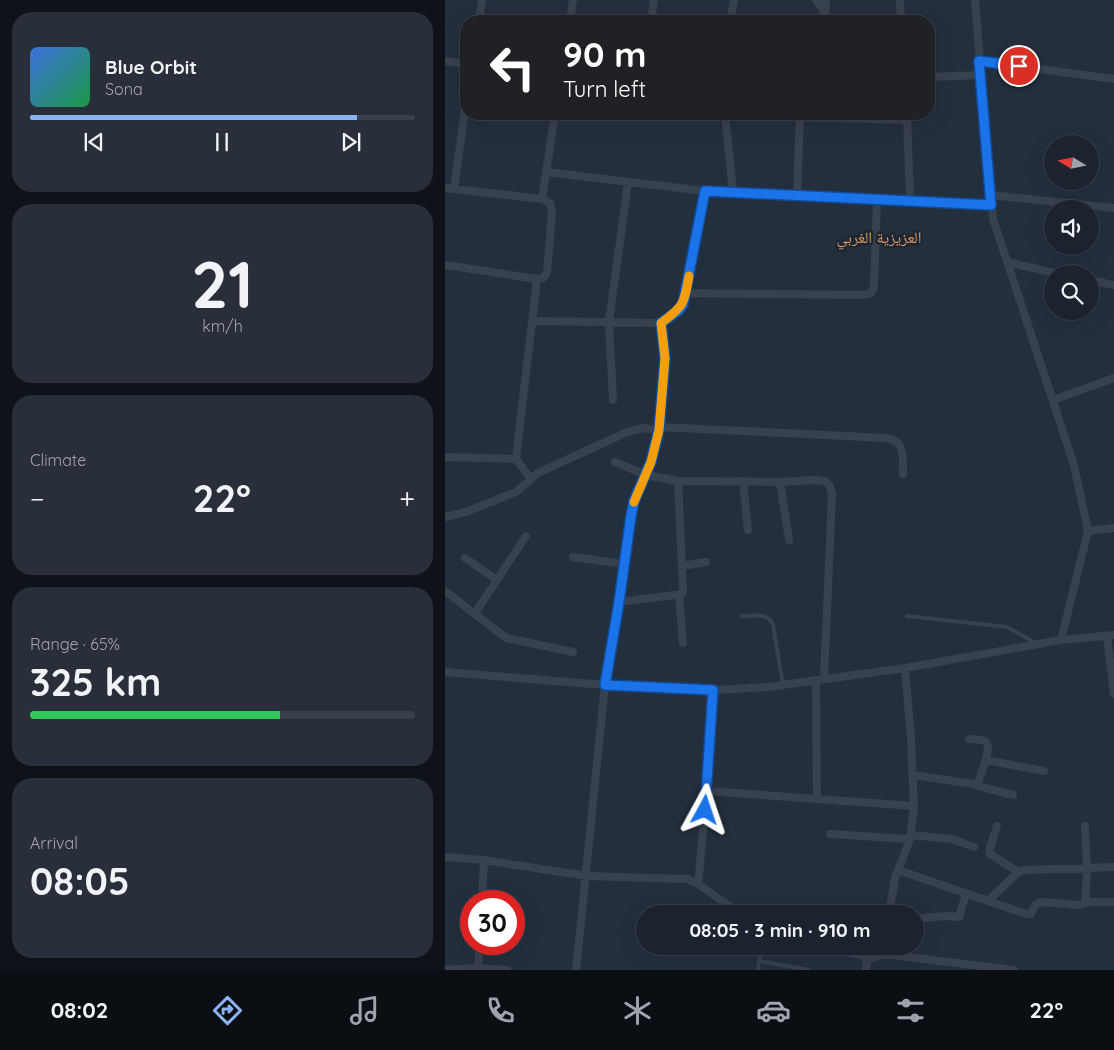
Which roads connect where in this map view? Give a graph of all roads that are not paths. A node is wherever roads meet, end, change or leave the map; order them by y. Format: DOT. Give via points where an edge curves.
graph roads {
  1 [pos="482,0"];
  2 [pos="573,0"];
  3 [pos="654,0"];
  4 [pos="733,0"];
  5 [pos="816,0"];
  6 [pos="826,0"];
  7 [pos="899,0"];
  8 [pos="975,0"];
  9 [pos="825,13"];
  10 [pos="480,15"];
  11 [pos="571,15"];
  12 [pos="652,15"];
  13 [pos="731,15"];
  14 [pos="900,15"];
  15 [pos="445,61"];
  16 [pos="979,61"];
  17 [pos="460,63"];
  18 [pos="981,75"];
  19 [pos="935,77"];
  20 [pos="1114,79"];
  21 [pos="464,120"];
  22 [pos="554,120"];
  23 [pos="725,120"];
  24 [pos="800,120"];
  25 [pos="907,120"];
  26 [pos="546,172"];
  27 [pos="628,182"];
  28 [pos="445,188"];
  29 [pos="454,189"];
  30 [pos="705,191"];
  31 [pos="733,192"];
  32 [pos="990,195"];
  33 [pos="797,196"];
  34 [pos="542,199"];
  35 [pos="877,200"];
  36 [pos="910,201"];
  37 [pos="991,205"];
  38 [pos="1114,208"];
  39 [pos="1007,262"];
  40 [pos="445,265"];
  41 [pos="1044,271"];
  42 [pos="537,278"];
  43 [pos="1099,282"];
  44 [pos="1114,286"];
  45 [pos="686,293"];
  46 [pos="532,321"];
  47 [pos="609,322"];
  48 [pos="661,323"];
  49 [pos="1114,378"];
  50 [pos="613,400"];
  51 [pos="1053,400"];
  52 [pos="659,429"];
  53 [pos="445,457"];
  54 [pos="516,459"];
  55 [pos="615,462"];
  56 [pos="903,474"];
  57 [pos="646,475"];
  58 [pos="531,479"];
  59 [pos="678,481"];
  60 [pos="743,481"];
  61 [pos="779,482"];
  62 [pos="445,517"];
  63 [pos="1114,528"];
  64 [pos="748,530"];
  65 [pos="1088,531"];
  66 [pos="526,536"];
  67 [pos="789,540"];
  68 [pos="573,557"];
  69 [pos="465,558"];
  70 [pos="706,562"];
  71 [pos="624,564"];
  72 [pos="682,566"];
  73 [pos="497,580"];
  74 [pos="445,591"];
  75 [pos="679,595"];
  76 [pos="619,602"];
  77 [pos="475,613"];
  78 [pos="742,616"];
  79 [pos="907,616"];
  80 [pos="1111,636"];
  81 [pos="1061,640"];
  82 [pos="683,643"];
  83 [pos="1038,644"];
  84 [pos="573,652"];
  85 [pos="905,668"];
  86 [pos="445,672"];
  87 [pos="820,680"];
  88 [pos="605,685"];
  89 [pos="783,685"];
  90 [pos="713,690"];
  91 [pos="1114,694"];
  92 [pos="969,739"];
  93 [pos="986,760"];
  94 [pos="1044,771"];
  95 [pos="913,776"];
  96 [pos="977,785"];
  97 [pos="707,791"];
  98 [pos="1013,795"];
  99 [pos="817,799"];
  100 [pos="914,806"];
  101 [pos="997,826"];
  102 [pos="1085,826"];
  103 [pos="830,834"];
  104 [pos="910,837"];
  105 [pos="974,847"];
  106 [pos="445,857"];
  107 [pos="484,860"];
  108 [pos="1114,867"];
  109 [pos="1087,868"];
  110 [pos="898,870"];
  111 [pos="1019,872"];
  112 [pos="587,876"];
  113 [pos="698,884"];
  114 [pos="483,890"];
  115 [pos="966,894"];
  116 [pos="988,902"];
  117 [pos="1114,902"];
  118 [pos="1085,903"];
  119 [pos="728,905"];
  120 [pos="891,905"];
  121 [pos="924,918"];
  122 [pos="480,955"];
  123 [pos="760,955"];
  124 [pos="860,955"];
  125 [pos="882,955"];
  126 [pos="867,960"];
  127 [pos="759,961"];
  128 [pos="479,968"];
  129 [pos="445,970"];
  130 [pos="507,970"];
  131 [pos="576,970"];
  132 [pos="758,970"];
  133 [pos="809,970"];
  134 [pos="866,970"];
  135 [pos="1014,970"];
  1 -- 10 [label="street"];
  2 -- 11 [label="street"];
  3 -- 12 [label="street"];
  4 -- 13 [label="street"];
  5 -- 9 [label="street"];
  6 -- 9 [label="street"];
  7 -- 14 [label="street"];
  8 -- 16 [label="street"];
  15 -- 17 [label="street"];
  16 -- 18 [label="street"];
  16 -- 20 [label="street"];
  18 -- 19 [label="street"];
  18 -- 32 [label="street"];
  21 -- 29 [label="street"];
  22 -- 26 [label="street"];
  23 -- 31 [label="street"];
  24 -- 33 [label="street"];
  25 -- 36 [label="street"];
  26 -- 27 [label="street"];
  26 -- 34 [label="street"];
  27 -- 30 [label="street"];
  27 -- 47 [label="street"];
  28 -- 29 [label="street"];
  29 -- 34 [label="street"];
  30 -- 31 [label="street"];
  30 -- 45 [label="street"];
  31 -- 33 [label="street"];
  32 -- 37 [label="street"];
  32 -- 38 [label="street"];
  33 -- 35 [label="street"];
  34 -- 42 [label="street" via="550,203 552,212 547,273 543,278"];
  35 -- 36 [label="street"];
  35 -- 45 [label="street" via="874,286 871,293"];
  36 -- 37 [label="street"];
  37 -- 39 [label="street"];
  39 -- 41 [label="street"];
  39 -- 51 [label="street"];
  40 -- 42 [label="street"];
  42 -- 46 [label="street"];
  43 -- 44 [label="street"];
  45 -- 48 [label="street" via="679,310"];
  46 -- 47 [label="street"];
  46 -- 54 [label="street"];
  47 -- 48 [label="street"];
  47 -- 50 [label="street"];
  48 -- 52 [label="street" via="665,358"];
  49 -- 51 [label="street"];
  51 -- 65 [label="street" via="1075,465"];
  52 -- 56 [label="street" via="887,438 900,444"];
  52 -- 57 [label="street"];
  52 -- 58 [label="street" via="627,432"];
  53 -- 54 [label="street"];
  54 -- 58 [label="street"];
  55 -- 57 [label="street"];
  57 -- 59 [label="street"];
  57 -- 71 [label="street" via="632,508"];
  58 -- 62 [label="street" via="516,492"];
  59 -- 60 [label="street"];
  59 -- 72 [label="street"];
  60 -- 61 [label="street"];
  60 -- 64 [label="street"];
  61 -- 67 [label="street"];
  61 -- 87 [label="street" via="824,481 829,484 832,494"];
  63 -- 65 [label="street"];
  65 -- 81 [label="street"];
  66 -- 73 [label="street"];
  68 -- 71 [label="street"];
  69 -- 73 [label="street"];
  70 -- 72 [label="street"];
  71 -- 76 [label="street"];
  72 -- 75 [label="street" via="683,590"];
  73 -- 77 [label="street"];
  74 -- 77 [label="street"];
  75 -- 76 [label="street"];
  75 -- 82 [label="street"];
  76 -- 88 [label="street"];
  77 -- 84 [label="street" via="506,638"];
  78 -- 89 [label="lane" via="771,619"];
  79 -- 83 [label="lane" via="1007,627"];
  80 -- 81 [label="street"];
  80 -- 91 [label="street"];
  81 -- 83 [label="street"];
  83 -- 85 [label="street"];
  85 -- 87 [label="street"];
  85 -- 95 [label="street"];
  86 -- 88 [label="street"];
  87 -- 89 [label="street"];
  87 -- 99 [label="street"];
  88 -- 90 [label="street"];
  88 -- 112 [label="street"];
  89 -- 90 [label="street"];
  90 -- 97 [label="street"];
  92 -- 93 [label="street" via="987,742"];
  93 -- 94 [label="street"];
  93 -- 96 [label="street"];
  95 -- 96 [label="street"];
  95 -- 100 [label="street"];
  96 -- 98 [label="street"];
  97 -- 99 [label="street"];
  97 -- 113 [label="street"];
  99 -- 100 [label="street"];
  100 -- 104 [label="street"];
  101 -- 111 [label="street" via="990,854"];
  102 -- 109 [label="street"];
  103 -- 104 [label="street"];
  104 -- 105 [label="street" via="952,839"];
  104 -- 110 [label="street"];
  106 -- 107 [label="street"];
  107 -- 112 [label="street"];
  107 -- 114 [label="street"];
  108 -- 109 [label="street"];
  109 -- 111 [label="street"];
  109 -- 118 [label="street"];
  110 -- 115 [label="street"];
  110 -- 120 [label="street"];
  111 -- 116 [label="street"];
  112 -- 113 [label="street" via="687,879"];
  112 -- 131 [label="street"];
  113 -- 119 [label="street"];
  115 -- 116 [label="street"];
  115 -- 121 [label="street" via="959,917"];
  116 -- 118 [label="street" via="1026,914 1031,914 1035,905 1041,902"];
  117 -- 118 [label="street"];
  122 -- 128 [label="street"];
  123 -- 127 [label="lane"];
  124 -- 126 [label="street"];
  125 -- 126 [label="street"];
  125 -- 135 [label="street"];
  126 -- 134 [label="street"];
  127 -- 132 [label="lane"];
  127 -- 133 [label="lane"];
  128 -- 129 [label="street"];
  128 -- 130 [label="street"];
}
